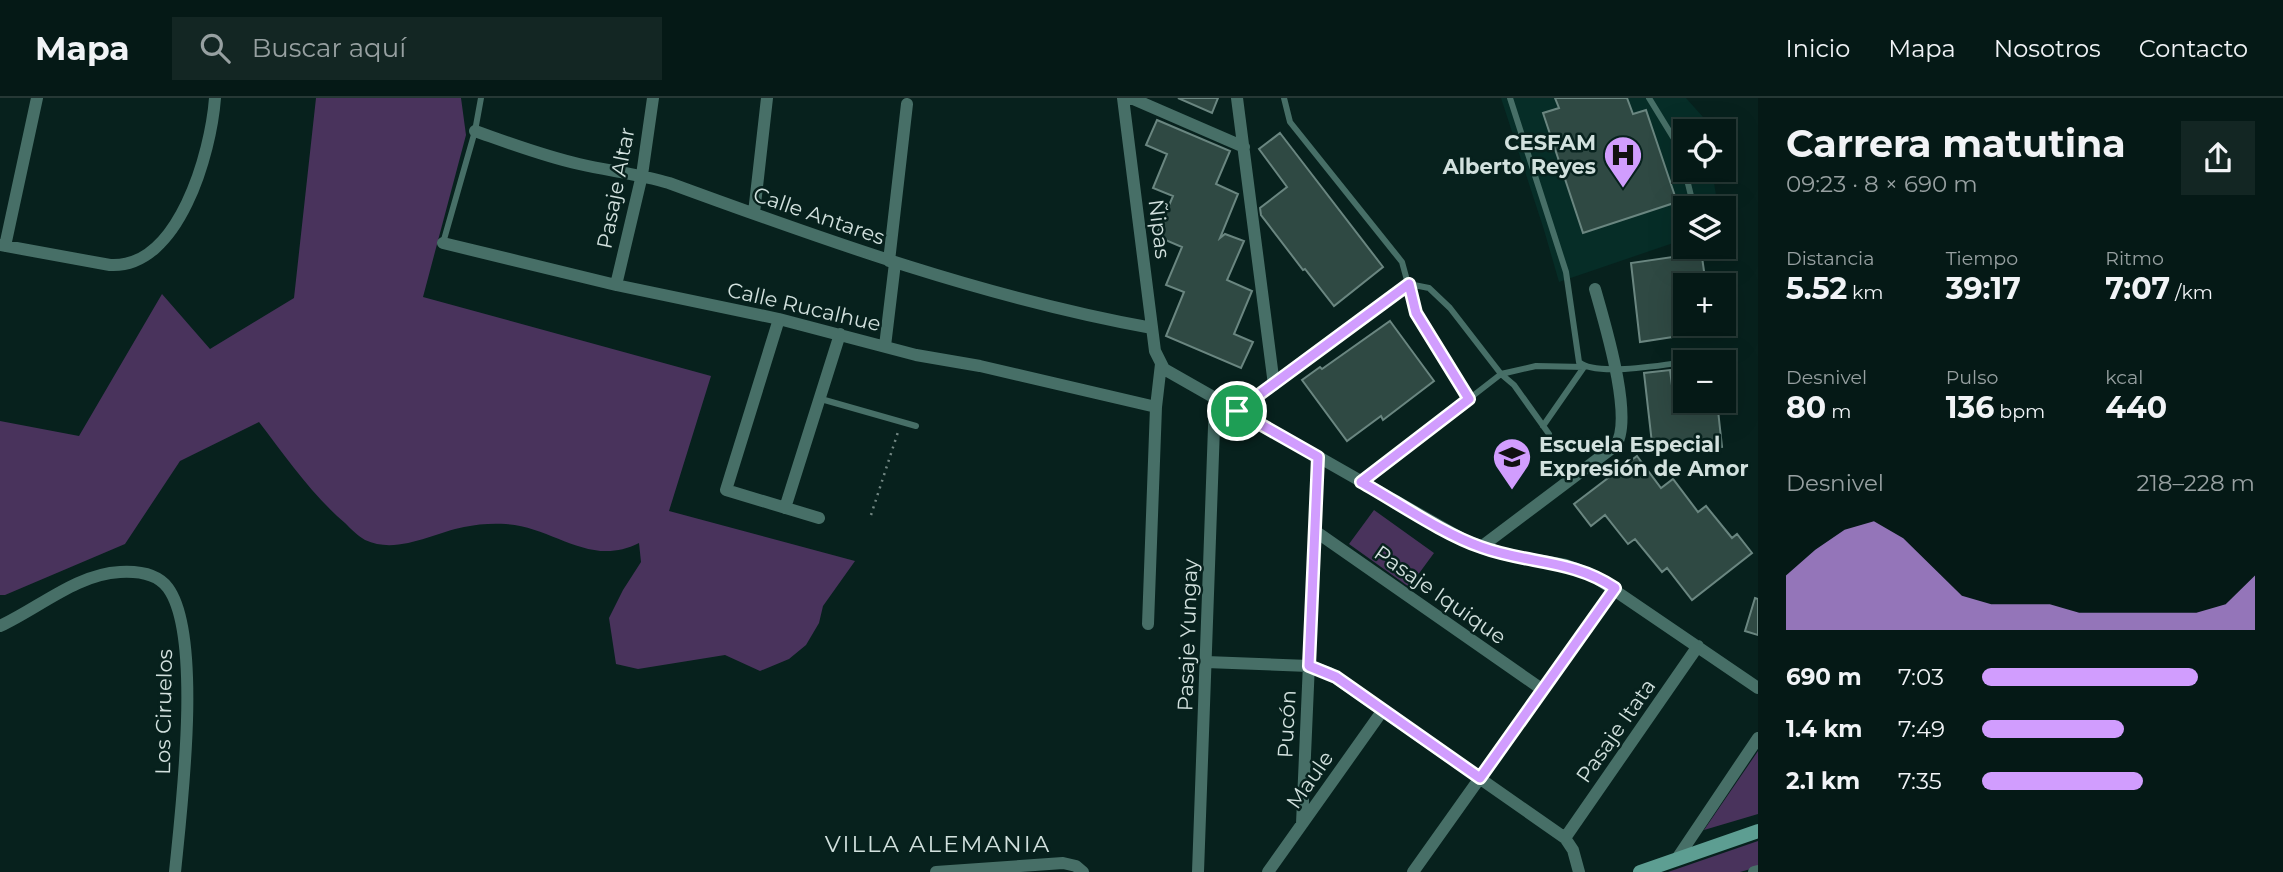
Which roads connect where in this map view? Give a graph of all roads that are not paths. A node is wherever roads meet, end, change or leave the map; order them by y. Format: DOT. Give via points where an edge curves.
graph roads {
  1 [pos="37,98"];
  2 [pos="215,98"];
  3 [pos="481,98"];
  4 [pos="653,98"];
  5 [pos="767,98"];
  6 [pos="1123,98"];
  7 [pos="1131,98"];
  8 [pos="1237,98"];
  9 [pos="1284,98"];
  10 [pos="1510,98"];
  11 [pos="1649,98"];
  12 [pos="907,104"];
  13 [pos="475,131"];
  14 [pos="1244,147"];
  15 [pos="642,175"];
  16 [pos="1690,196"];
  17 [pos="754,213"];
  18 [pos="443,243"];
  19 [pos="3,245"];
  20 [pos="892,262"];
  21 [pos="1409,284"];
  22 [pos="616,285"];
  23 [pos="1595,289"];
  24 [pos="779,319"];
  25 [pos="1152,328"];
  26 [pos="840,334"];
  27 [pos="885,346"];
  28 [pos="1673,363"];
  29 [pos="1161,364"];
  30 [pos="1584,367"];
  31 [pos="1616,370"];
  32 [pos="1501,374"];
  33 [pos="1274,384"];
  34 [pos="821,399"];
  35 [pos="1215,399"];
  36 [pos="1469,399"];
  37 [pos="1156,407"];
  38 [pos="1237,411"];
  39 [pos="916,426"];
  40 [pos="1543,426"];
  41 [pos="1549,434"];
  42 [pos="1318,457"];
  43 [pos="1361,482"];
  44 [pos="785,508"];
  45 [pos="819,518"];
  46 [pos="1315,531"];
  47 [pos="1481,547"];
  48 [pos="1615,588"];
  49 [pos="1148,624"];
  50 [pos="0,626"];
  51 [pos="1698,646"];
  52 [pos="1206,662"];
  53 [pos="1309,666"];
  54 [pos="1758,688"];
  55 [pos="1542,690"];
  56 [pos="1383,710"];
  57 [pos="1758,738"];
  58 [pos="1480,778"];
  59 [pos="1302,824"];
  60 [pos="1758,831"];
  61 [pos="1565,838"];
  62 [pos="1676,860"];
  63 [pos="1007,870"];
  64 [pos="175,872"];
  65 [pos="936,872"];
  66 [pos="1083,872"];
  67 [pos="1198,872"];
  68 [pos="1268,872"];
  69 [pos="1413,872"];
  70 [pos="1579,872"];
  71 [pos="1640,872"];
  1 -- 19 [label="street"];
  2 -- 19 [label="street" via="210,136 194,186 167,235 144,258 110,265"];
  3 -- 13 [label="lane"];
  4 -- 15 [label="street, Pasaje Altar"];
  5 -- 17 [label="street"];
  6 -- 25 [label="street, Ñipas"];
  7 -- 14 [label="street"];
  8 -- 14 [label="street"];
  9 -- 21 [label="lane" via="1290,122 1402,262"];
  10 -- 30 [label="lane" via="1566,272 1579,362"];
  11 -- 16 [label="lane" via="1679,147"];
  12 -- 20 [label="street"];
  13 -- 15 [label="street, Calle Antares" via="578,164"];
  13 -- 18 [label="lane"];
  14 -- 33 [label="street"];
  15 -- 17 [label="street, Calle Antares"];
  15 -- 22 [label="street, Pasaje Altar"];
  17 -- 20 [label="street, Calle Antares"];
  18 -- 22 [label="street, Calle Rucalhue"];
  20 -- 25 [label="street, Calle Antares"];
  20 -- 27 [label="street"];
  21 -- 32 [label="lane" via="1429,288"];
  21 -- 33 [label="street"];
  21 -- 36 [label="lane" via="1416,313"];
  22 -- 24 [label="street, Calle Rucalhue"];
  23 -- 31 [label="street"];
  24 -- 26 [label="street, Calle Rucalhue"];
  24 -- 44 [label="street" via="726,490"];
  25 -- 29 [label="street, Ñipas"];
  26 -- 27 [label="street, Calle Rucalhue"];
  26 -- 34 [label="street"];
  27 -- 37 [label="street, Calle Rucalhue"];
  28 -- 31 [label="lane"];
  29 -- 35 [label="street"];
  29 -- 37 [label="street"];
  30 -- 31 [label="lane"];
  30 -- 32 [label="lane" via="1536,366"];
  30 -- 40 [label="lane"];
  31 -- 47 [label="street" via="1622,429 1618,441"];
  32 -- 36 [label="lane"];
  32 -- 40 [label="lane"];
  33 -- 38 [label="street"];
  34 -- 39 [label="lane"];
  34 -- 44 [label="street"];
  35 -- 38 [label="street"];
  35 -- 52 [label="street, Pasaje Yungay"];
  36 -- 43 [label="lane"];
  37 -- 49 [label="street"];
  38 -- 42 [label="street"];
  40 -- 41 [label="lane"];
  42 -- 43 [label="street"];
  42 -- 46 [label="street, Pucón"];
  43 -- 47 [label="street"];
  44 -- 45 [label="street"];
  46 -- 53 [label="street, Pucón"];
  46 -- 55 [label="street, Pasaje Iquique"];
  47 -- 48 [label="street" via="1566,565"];
  48 -- 51 [label="street"];
  48 -- 55 [label="street"];
  50 -- 64 [label="street, Los Ciruelos" via="95,576 140,573 155,577 169,589 183,627 186,671"];
  51 -- 54 [label="street"];
  51 -- 61 [label="street, Pasaje Itata"];
  52 -- 53 [label="street"];
  52 -- 67 [label="street, Pasaje Yungay"];
  53 -- 56 [label="street" via="1336,677"];
  53 -- 59 [label="street, Pucón"];
  55 -- 58 [label="street"];
  56 -- 58 [label="street"];
  56 -- 59 [label="street, Maule"];
  57 -- 62 [label="street"];
  58 -- 61 [label="street"];
  58 -- 69 [label="street"];
  59 -- 68 [label="street, Maule"];
  60 -- 62 [label="main road"];
  61 -- 70 [label="street"];
  62 -- 71 [label="main road"];
  63 -- 65 [label="street"];
  63 -- 66 [label="street" via="1069,863"];
}
